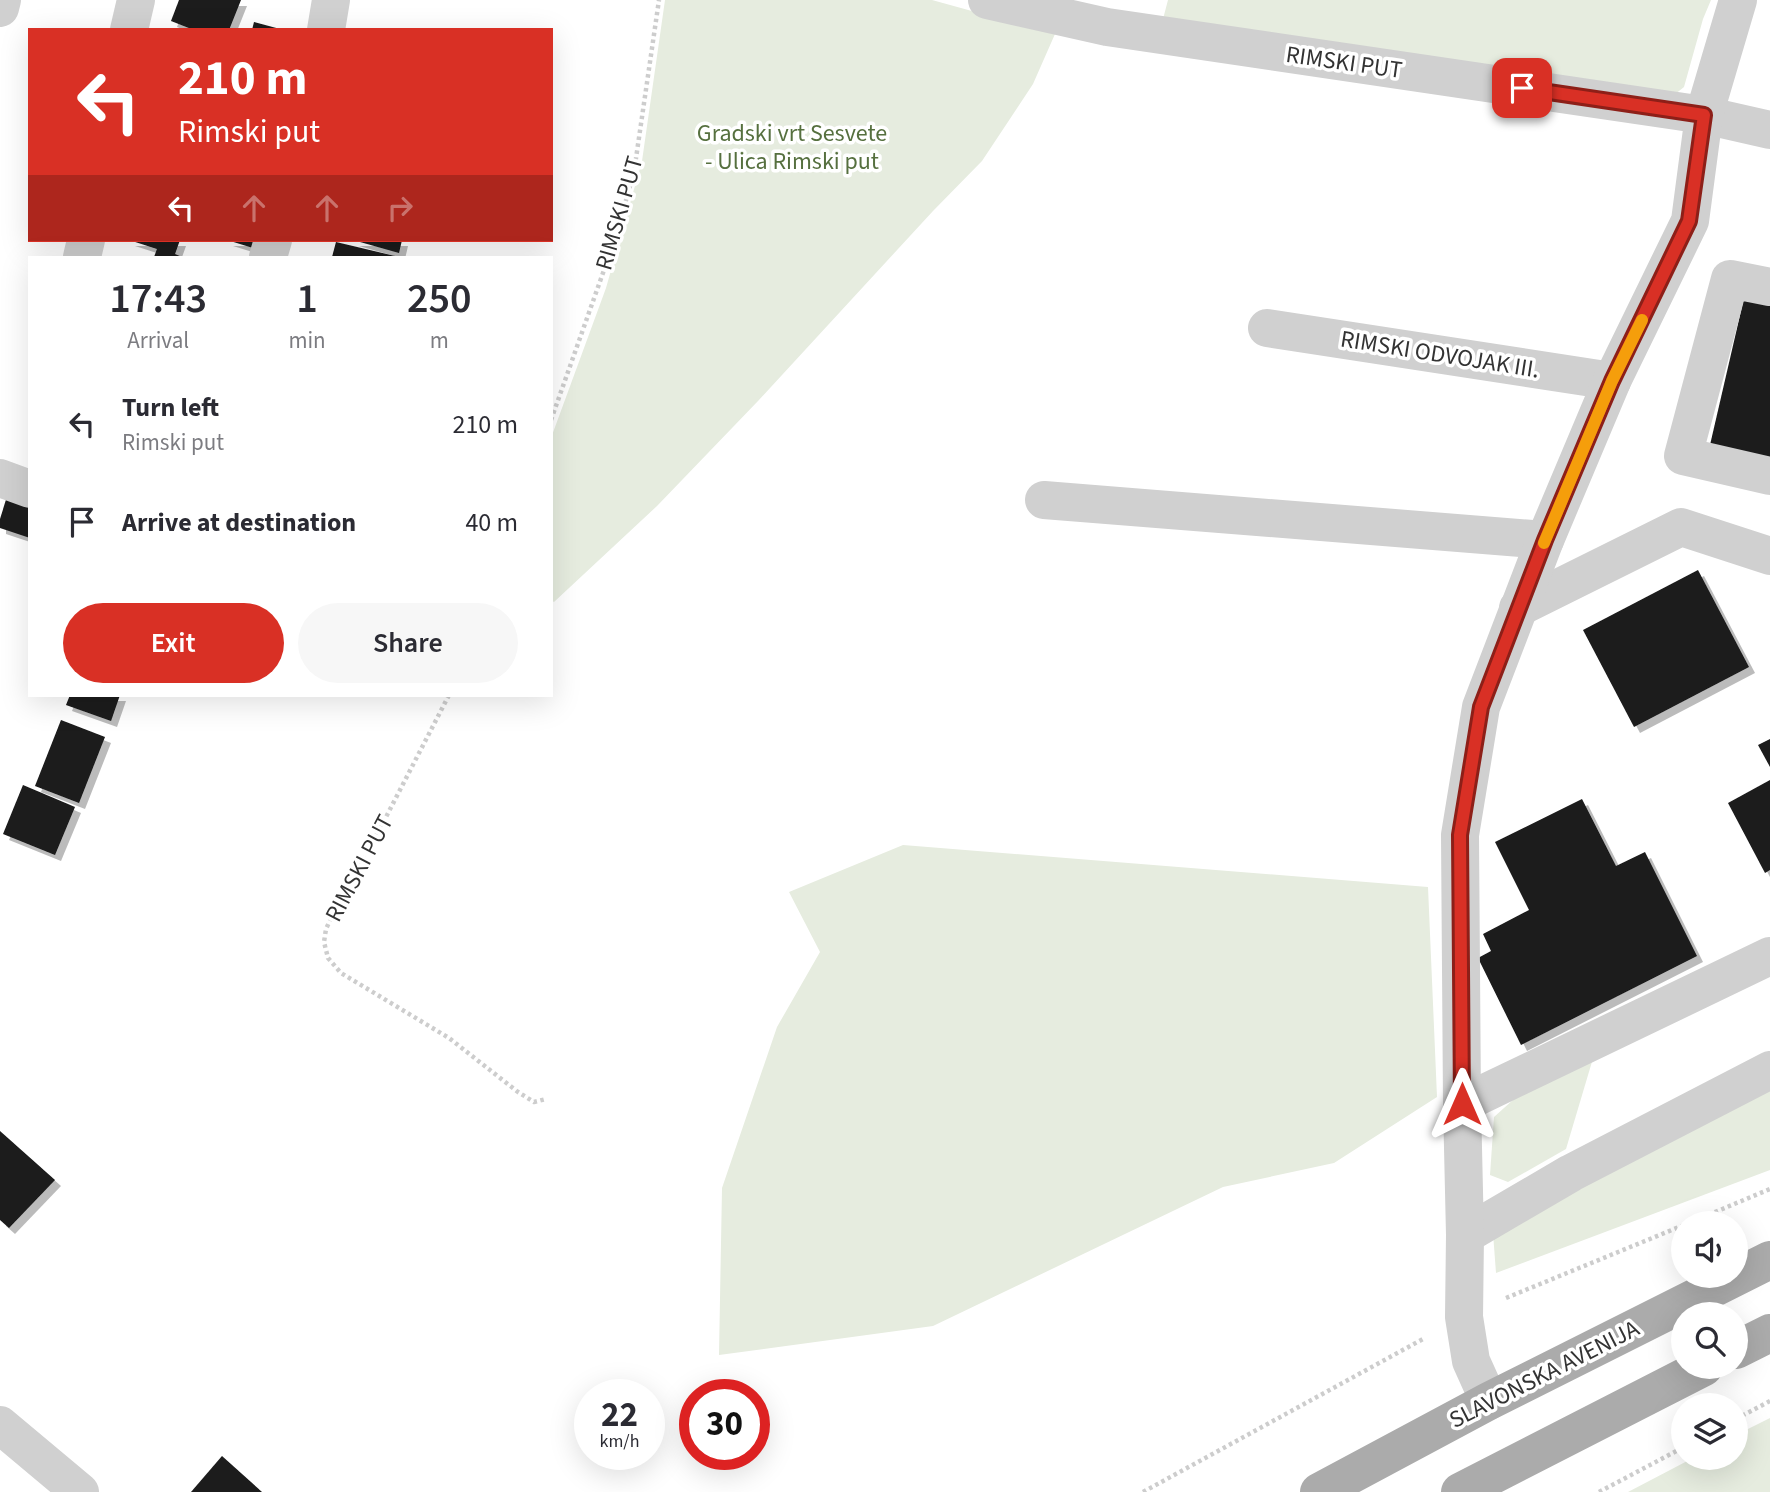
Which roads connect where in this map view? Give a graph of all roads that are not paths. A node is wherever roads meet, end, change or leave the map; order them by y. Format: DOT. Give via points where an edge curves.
graph roads {
  1 [pos="2,0"];
  2 [pos="136,0"];
  3 [pos="331,0"];
  4 [pos="987,0"];
  5 [pos="1738,0"];
  6 [pos="0,8"];
  7 [pos="129,28"];
  8 [pos="326,28"];
  9 [pos="1704,115"];
  10 [pos="1770,130"];
  11 [pos="1770,287"];
  12 [pos="1267,327"];
  13 [pos="1612,381"];
  14 [pos="1770,476"];
  15 [pos="0,478"];
  16 [pos="28,488"];
  17 [pos="1044,500"];
  18 [pos="1545,540"];
  19 [pos="1770,556"];
  20 [pos="1518,608"];
  21 [pos="1770,956"];
  22 [pos="1770,1070"];
  23 [pos="1462,1104"];
  24 [pos="1465,1235"];
  25 [pos="1770,1260"];
  26 [pos="1770,1333"];
  27 [pos="1748,1344"];
  28 [pos="1681,1379"];
  29 [pos="1489,1401"];
  30 [pos="0,1425"];
  31 [pos="80,1492"];
  32 [pos="1319,1492"];
  33 [pos="1460,1492"];
  1 -- 6 [label="street"];
  2 -- 7 [label="street"];
  3 -- 8 [label="street"];
  4 -- 9 [label="street, RIMSKI PUT" via="1107,27"];
  5 -- 9 [label="street"];
  9 -- 10 [label="street, RIMSKI PUT"];
  9 -- 13 [label="street" via="1689,221"];
  11 -- 14 [label="street" via="1730,279 1683,456"];
  12 -- 13 [label="street, RIMSKI ODVOJAK III."];
  13 -- 18 [label="street"];
  15 -- 16 [label="street"];
  17 -- 18 [label="street"];
  18 -- 20 [label="street"];
  19 -- 20 [label="street" via="1681,527"];
  20 -- 23 [label="street" via="1481,707 1460,835"];
  21 -- 23 [label="street"];
  22 -- 24 [label="street" via="1571,1173"];
  23 -- 24 [label="street"];
  24 -- 29 [label="street" via="1464,1317 1471,1360"];
  25 -- 29 [label="main road, SLAVONSKA AVENIJA"];
  26 -- 27 [label="main road"];
  28 -- 33 [label="main road"];
  29 -- 32 [label="main road, SLAVONSKA AVENIJA"];
  30 -- 31 [label="street"];
}
